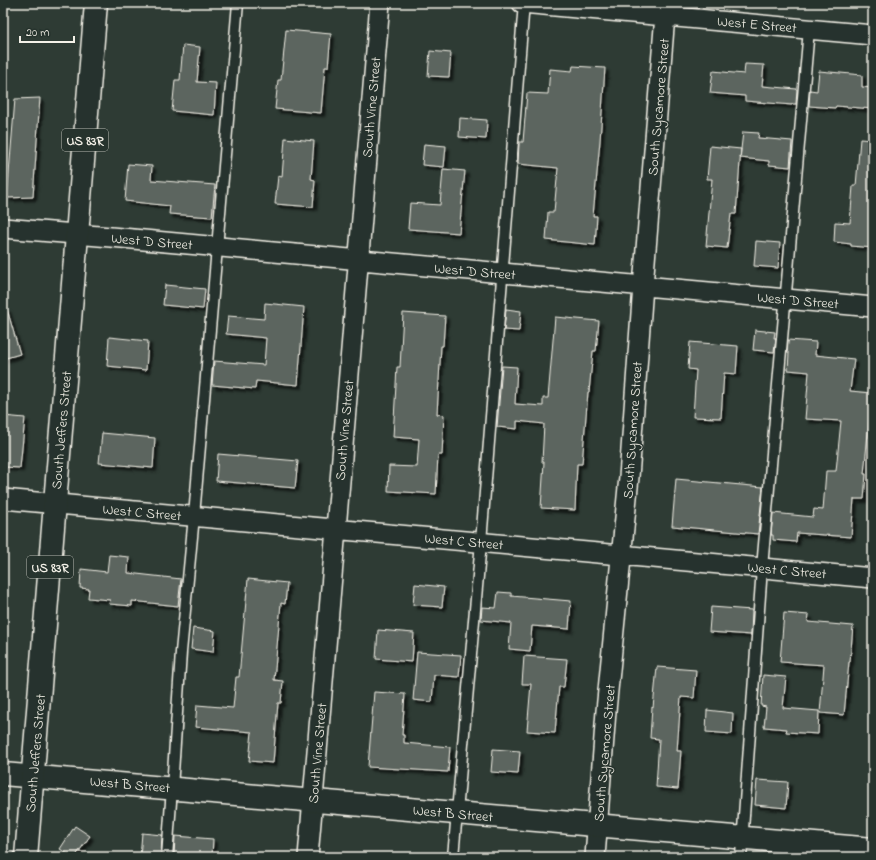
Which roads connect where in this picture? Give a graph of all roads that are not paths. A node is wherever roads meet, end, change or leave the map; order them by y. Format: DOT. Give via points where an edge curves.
graph roads {
  1 [pos="96,3"];
  2 [pos="238,3"];
  3 [pos="380,3"];
  4 [pos="523,3"];
  5 [pos="666,10"];
  6 [pos="809,29"];
  7 [pos="873,35"];
  8 [pos="3,228"];
  9 [pos="77,234"];
  10 [pos="217,247"];
  11 [pos="358,260"];
  12 [pos="502,274"];
  13 [pos="643,286"];
  14 [pos="785,299"];
  15 [pos="873,307"];
  16 [pos="3,499"];
  17 [pos="55,504"];
  18 [pos="194,516"];
  19 [pos="336,529"];
  20 [pos="481,542"];
  21 [pos="622,555"];
  22 [pos="762,568"];
  23 [pos="873,578"];
  24 [pos="3,774"];
  25 [pos="33,776"];
  26 [pos="172,788"];
  27 [pos="312,800"];
  28 [pos="457,813"];
  29 [pos="598,825"];
  30 [pos="742,847"];
  31 [pos="873,848"];
  32 [pos="26,857"];
  33 [pos="167,857"];
  34 [pos="308,857"];
  35 [pos="453,857"];
  36 [pos="595,857"];
  1 -- 9 [label="main road, South Jeffers Street / US 83R"];
  2 -- 10 [label="lane"];
  3 -- 11 [label="street, South Vine Street"];
  4 -- 5 [label="street, West E Street"];
  4 -- 12 [label="lane"];
  5 -- 6 [label="street, West E Street"];
  5 -- 13 [label="street, South Sycamore Street"];
  6 -- 7 [label="street, West E Street"];
  6 -- 14 [label="lane"];
  8 -- 9 [label="street, West D Street"];
  9 -- 10 [label="street, West D Street"];
  9 -- 17 [label="main road, South Jeffers Street / US 83R"];
  10 -- 11 [label="street, West D Street"];
  10 -- 18 [label="lane"];
  11 -- 12 [label="street, West D Street"];
  11 -- 19 [label="street, South Vine Street"];
  12 -- 13 [label="street, West D Street"];
  12 -- 20 [label="lane"];
  13 -- 14 [label="street, West D Street"];
  13 -- 21 [label="street, South Sycamore Street"];
  14 -- 15 [label="street, West D Street"];
  14 -- 22 [label="lane"];
  16 -- 17 [label="street, West C Street"];
  17 -- 18 [label="street, West C Street"];
  17 -- 25 [label="main road, South Jeffers Street / US 83R"];
  18 -- 19 [label="street, West C Street"];
  18 -- 26 [label="lane"];
  19 -- 20 [label="street, West C Street"];
  19 -- 27 [label="street, South Vine Street"];
  20 -- 21 [label="street, West C Street"];
  20 -- 28 [label="lane"];
  21 -- 22 [label="street, West C Street"];
  21 -- 29 [label="street, South Sycamore Street" via="606,711"];
  22 -- 23 [label="street, West C Street"];
  22 -- 30 [label="lane"];
  24 -- 25 [label="main road, West B Street"];
  25 -- 26 [label="main road, West B Street"];
  25 -- 32 [label="main road, South Jeffers Street / US 83R"];
  26 -- 27 [label="main road, West B Street"];
  26 -- 33 [label="lane"];
  27 -- 28 [label="main road, West B Street"];
  27 -- 34 [label="street, South Vine Street"];
  28 -- 29 [label="main road, West B Street"];
  28 -- 35 [label="lane"];
  29 -- 30 [label="main road, West B Street"];
  29 -- 36 [label="street, South Sycamore Street"];
  30 -- 31 [label="main road, West B Street"];
}
